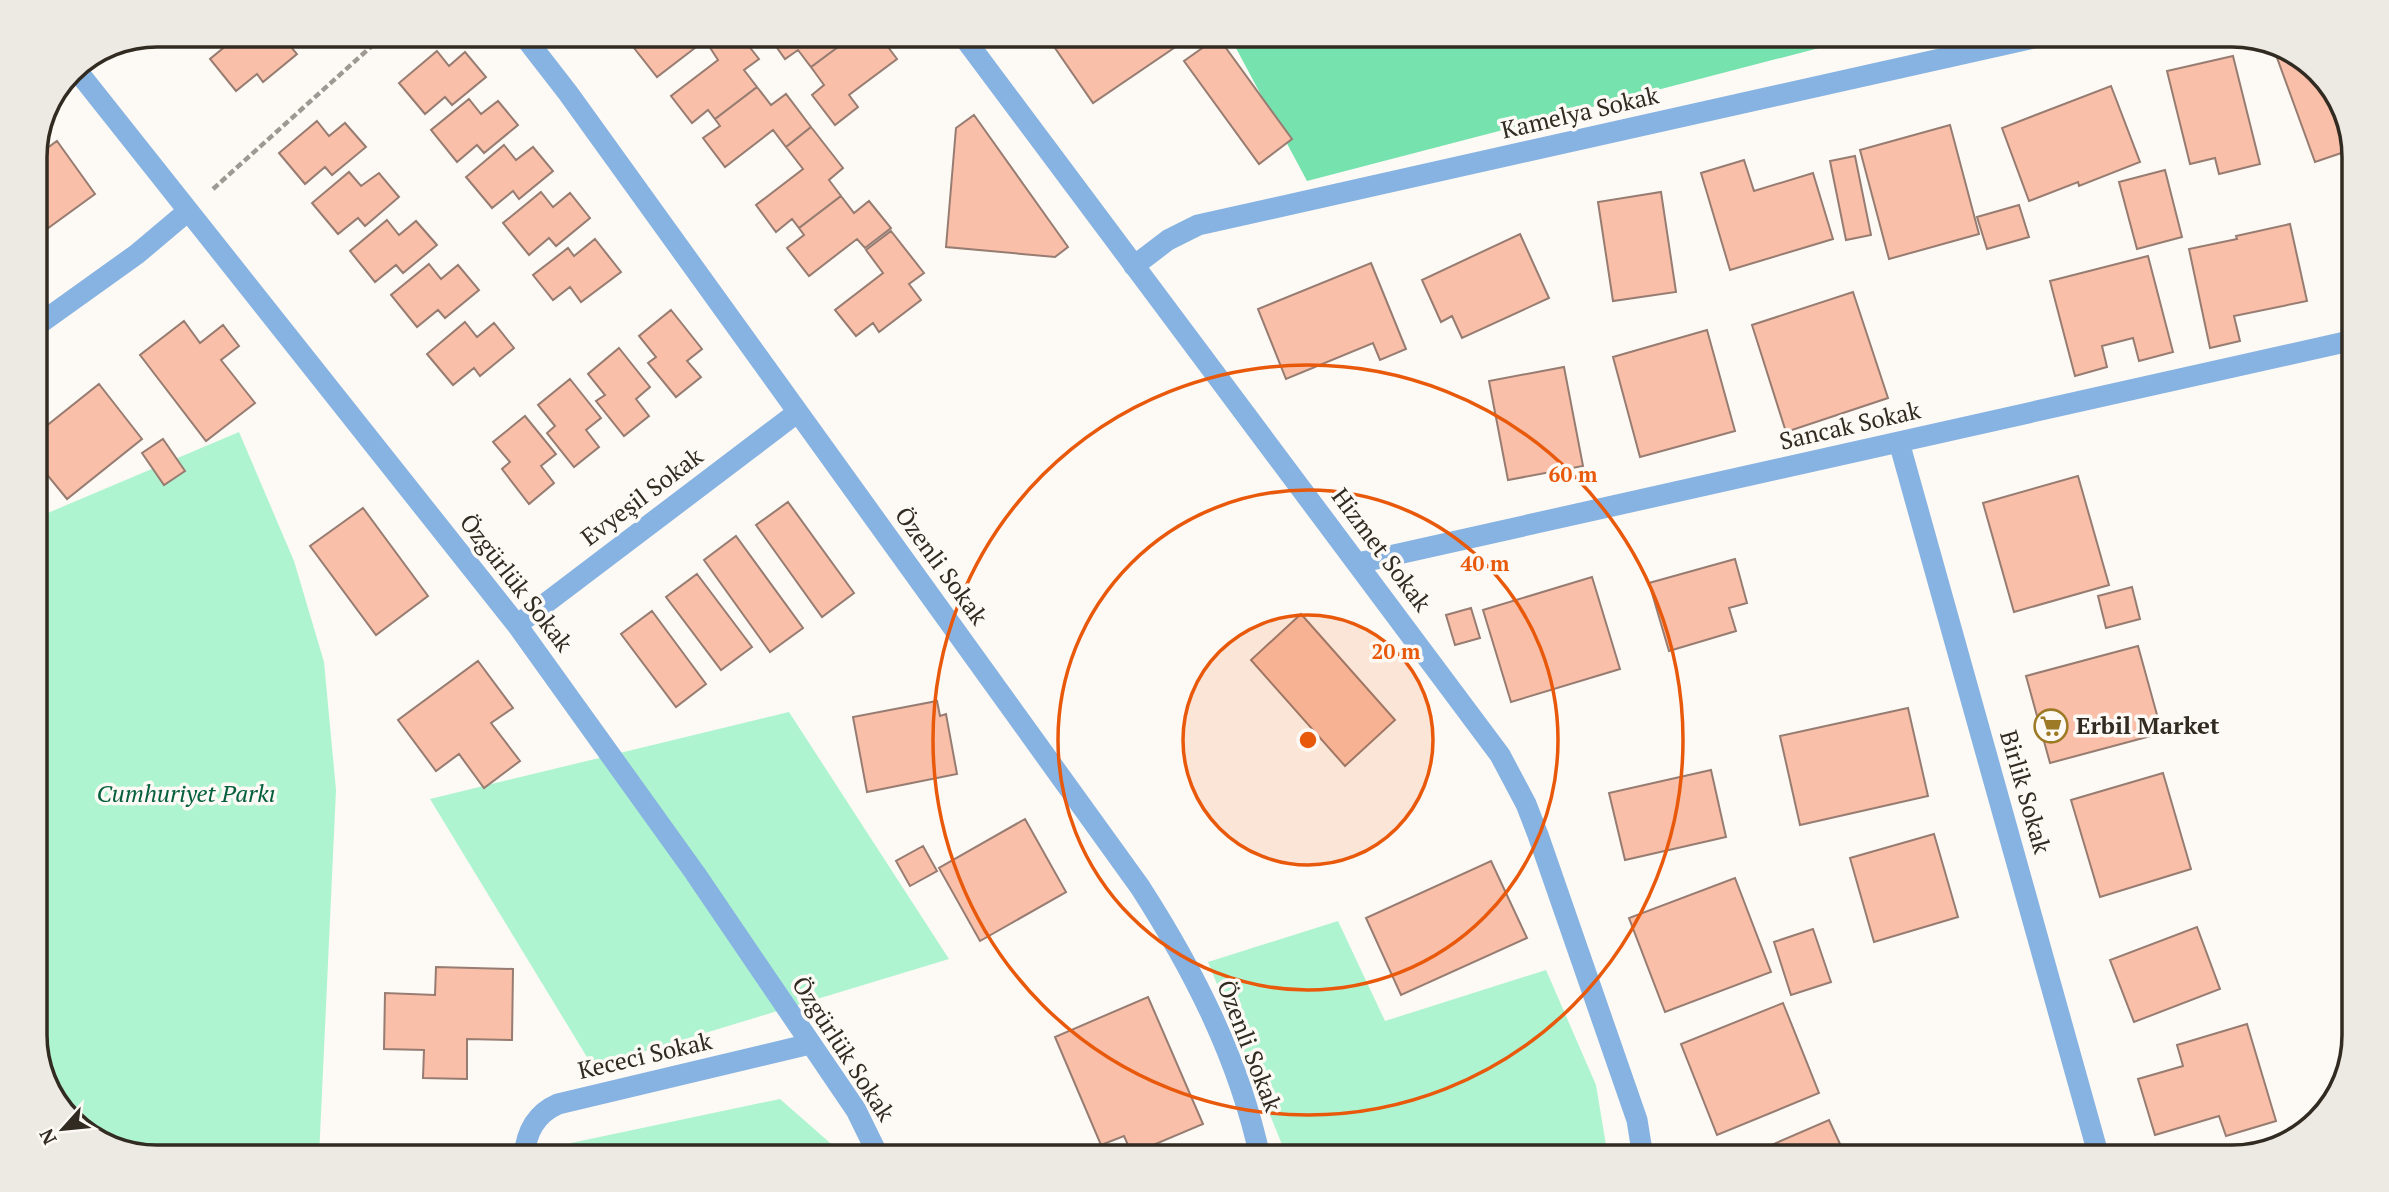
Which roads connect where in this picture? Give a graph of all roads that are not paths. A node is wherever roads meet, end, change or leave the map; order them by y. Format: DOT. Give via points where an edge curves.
graph roads {
  1 [pos="532,47"];
  2 [pos="971,47"];
  3 [pos="1993,47"];
  4 [pos="82,77"];
  5 [pos="188,211"];
  6 [pos="1135,266"];
  7 [pos="47,318"];
  8 [pos="2342,343"];
  9 [pos="798,412"];
  10 [pos="1899,442"];
  11 [pos="1358,564"];
  12 [pos="517,625"];
  13 [pos="810,1044"];
  14 [pos="527,1145"];
  15 [pos="873,1145"];
  16 [pos="1258,1145"];
  17 [pos="1641,1145"];
  18 [pos="2096,1145"];
  1 -- 9 [label="street, Özenli Sokak"];
  2 -- 6 [label="street, Hizmet Sokak"];
  3 -- 6 [label="street, Kamelya Sokak" via="1199,225 1168,240"];
  4 -- 5 [label="street, Özgürlük Sokak"];
  5 -- 7 [label="street"];
  5 -- 12 [label="street, Özgürlük Sokak"];
  6 -- 11 [label="street, Hizmet Sokak"];
  8 -- 10 [label="street, Sancak Sokak"];
  9 -- 12 [label="street, Evyeşil Sokak"];
  9 -- 16 [label="street, Özenli Sokak" via="1168,930 1216,1021"];
  10 -- 11 [label="street, Sancak Sokak"];
  10 -- 18 [label="street, Birlik Sokak"];
  11 -- 17 [label="street, Hizmet Sokak" via="1486,734 1526,804 1637,1120"];
  12 -- 13 [label="street, Özgürlük Sokak" via="695,873"];
  13 -- 14 [label="street, Kececi Sokak" via="558,1104 531,1127"];
  13 -- 15 [label="street, Özgürlük Sokak" via="856,1110"];
}
